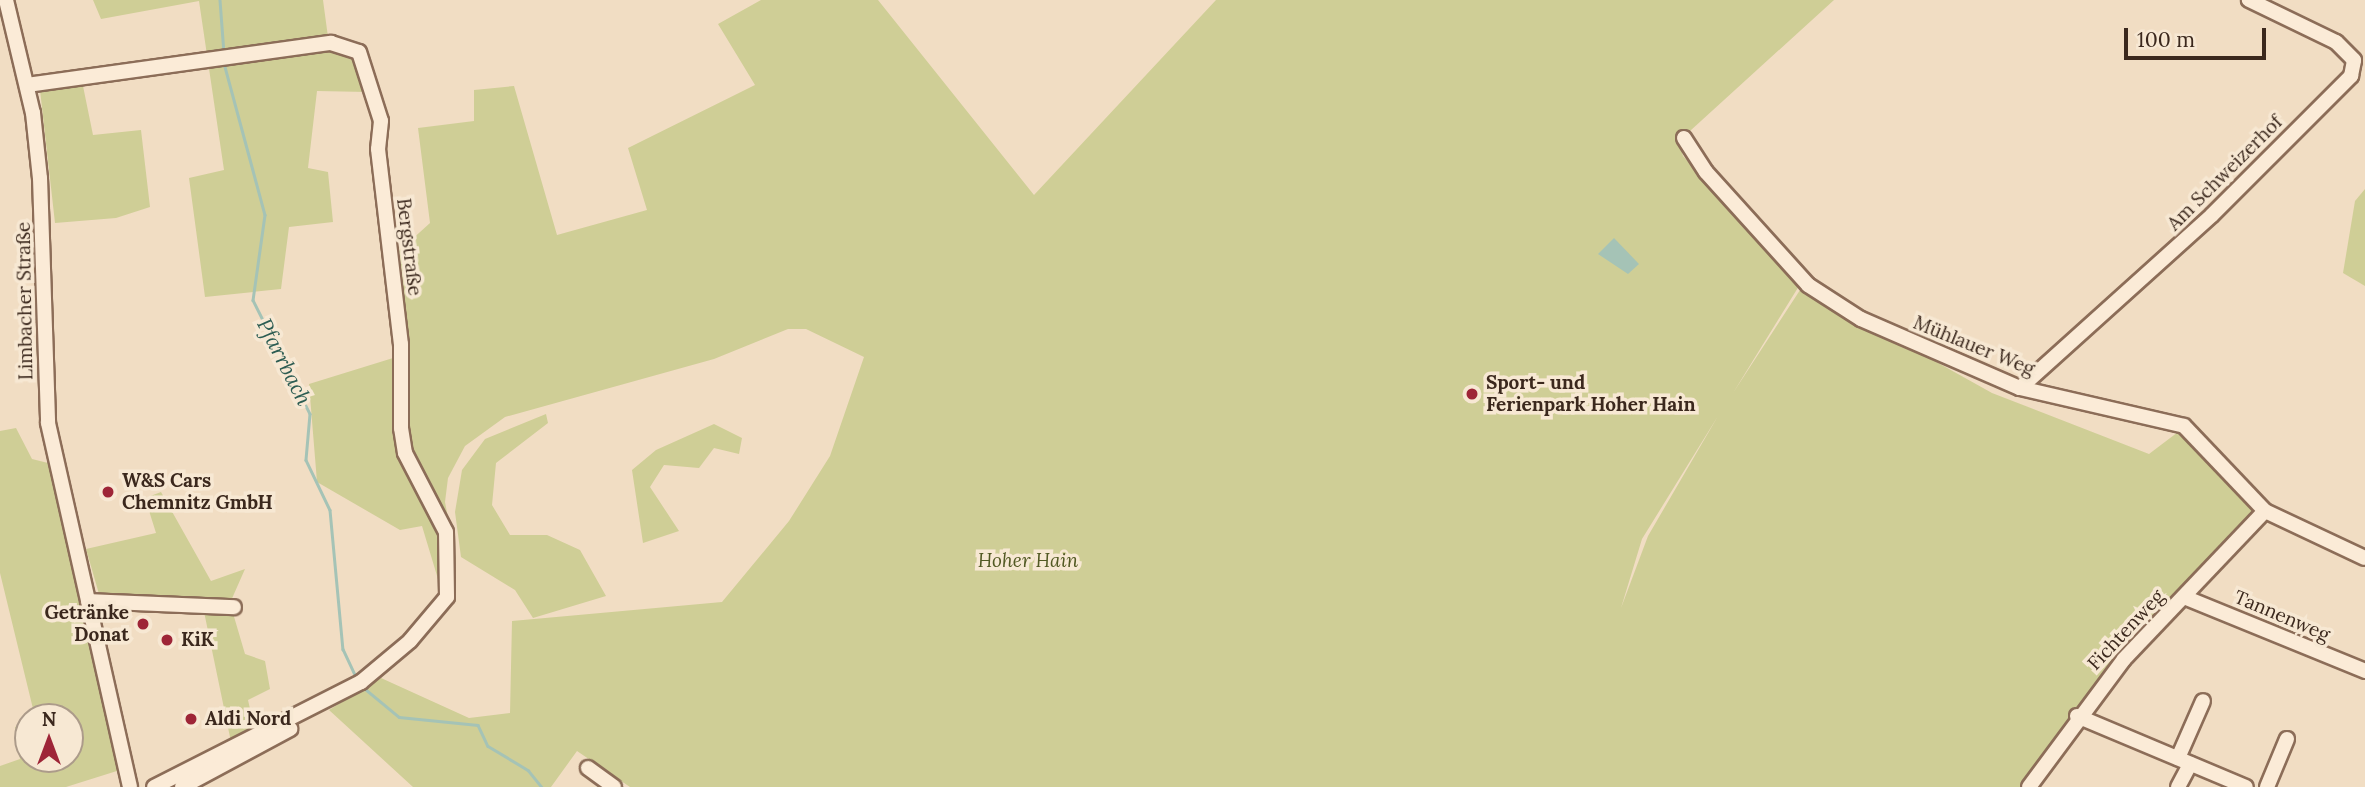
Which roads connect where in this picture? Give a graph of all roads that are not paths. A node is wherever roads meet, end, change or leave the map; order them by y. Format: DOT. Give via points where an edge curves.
graph roads {
  1 [pos="6,0"];
  2 [pos="2249,0"];
  3 [pos="27,85"];
  4 [pos="1684,138"];
  5 [pos="2020,388"];
  6 [pos="2265,511"];
  7 [pos="2365,558"];
  8 [pos="2184,597"];
  9 [pos="88,601"];
  10 [pos="234,607"];
  11 [pos="2365,671"];
  12 [pos="2203,701"];
  13 [pos="310,712"];
  14 [pos="2077,716"];
  15 [pos="2287,739"];
  16 [pos="2184,761"];
  17 [pos="588,768"];
  18 [pos="130,787"];
  19 [pos="154,787"];
  20 [pos="182,787"];
  21 [pos="614,787"];
  22 [pos="2029,787"];
  23 [pos="2178,787"];
  24 [pos="2246,787"];
  25 [pos="2267,787"];
  1 -- 3 [label="street, Limbacher Straße"];
  2 -- 5 [label="street, Am Schweizerhof" via="2336,42 2354,60 2351,76 2212,215"];
  3 -- 9 [label="street, Limbacher Straße" via="40,178 48,423"];
  3 -- 13 [label="street, Bergstraße" via="136,75 215,57 351,46 376,98 401,344 401,428 405,453 446,532 447,597 439,612 375,671"];
  4 -- 5 [label="street, Mühlauer Weg" via="1706,172 1813,289 1861,319"];
  5 -- 6 [label="street, Mühlauer Weg" via="2184,426"];
  6 -- 7 [label="street, Mühlauer Weg"];
  6 -- 8 [label="street, Fichtenweg"];
  8 -- 11 [label="street, Tannenweg"];
  8 -- 14 [label="street, Fichtenweg"];
  9 -- 10 [label="street"];
  9 -- 18 [label="street, Limbacher Straße"];
  12 -- 16 [label="street"];
  13 -- 19 [label="street, Bergstraße"];
  13 -- 20 [label="street, Bergstraße" via="270,744"];
  14 -- 16 [label="street"];
  14 -- 22 [label="street, Fichtenweg"];
  15 -- 25 [label="street"];
  16 -- 23 [label="street"];
  16 -- 24 [label="street"];
  17 -- 21 [label="street"];
}
